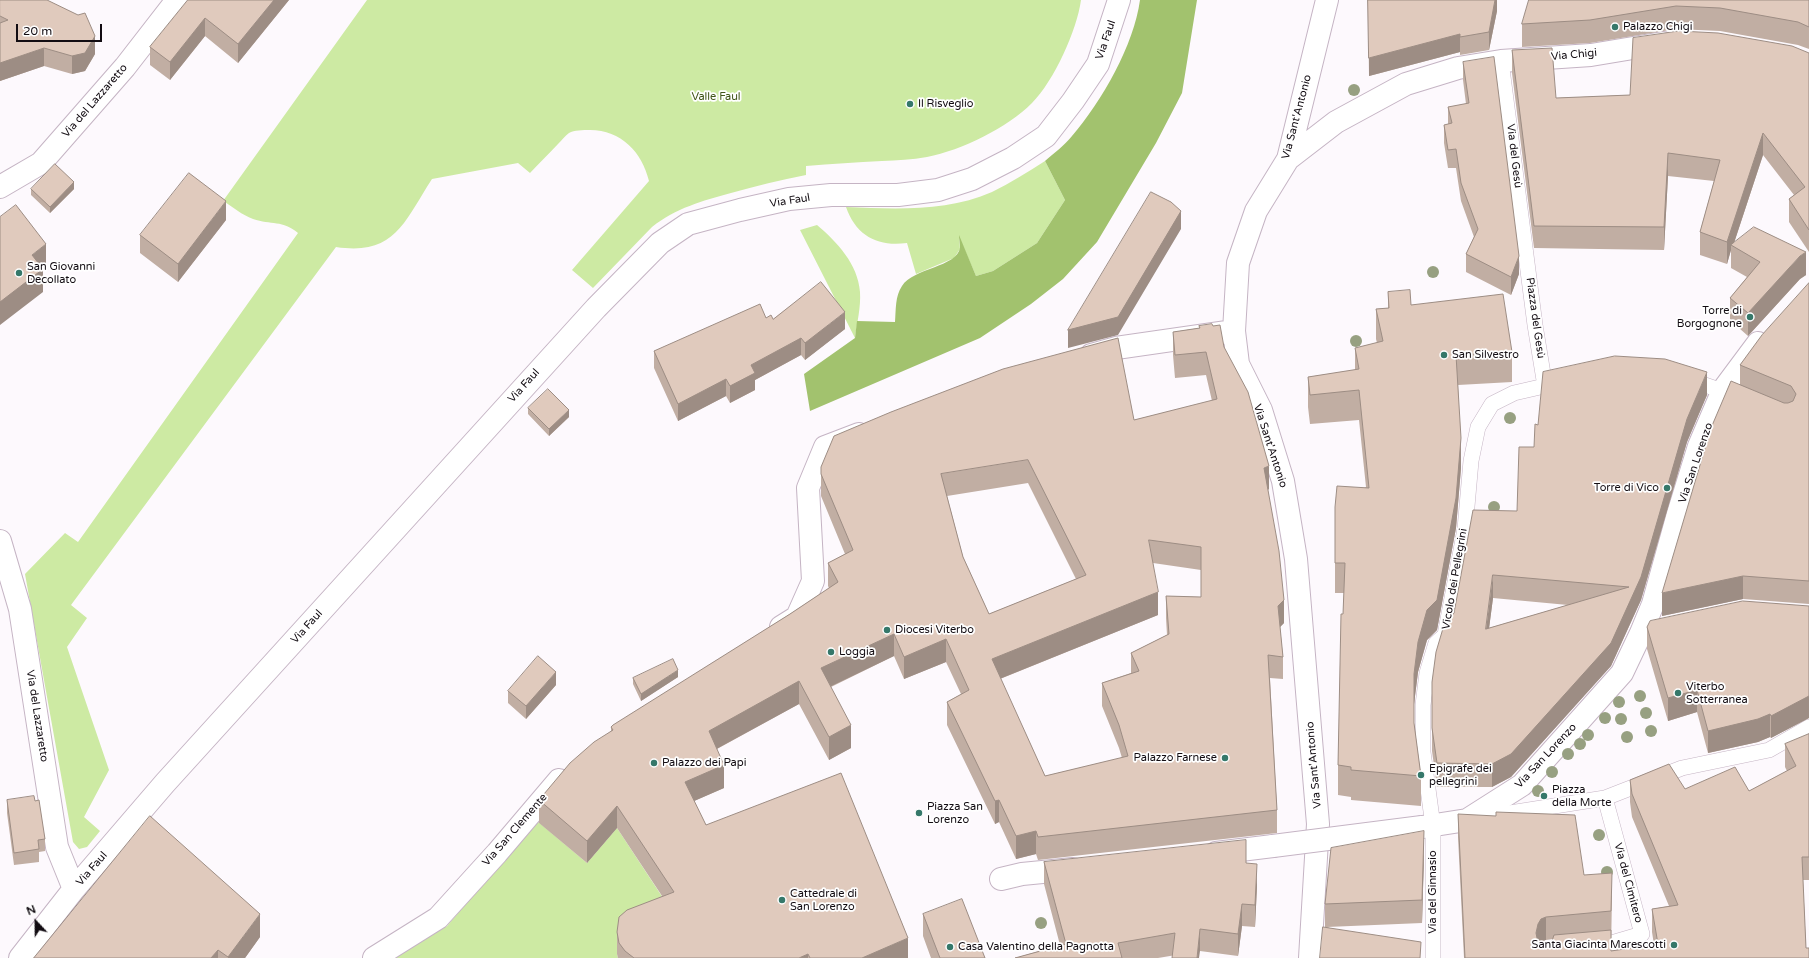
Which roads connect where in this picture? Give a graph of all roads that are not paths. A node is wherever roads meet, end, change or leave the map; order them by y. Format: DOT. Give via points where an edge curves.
graph roads {
  1 [pos="177,0"];
  2 [pos="1119,0"];
  3 [pos="1327,0"];
  4 [pos="1683,41"];
  5 [pos="1501,61"];
  6 [pos="1288,159"];
  7 [pos="0,187"];
  8 [pos="1526,250"];
  9 [pos="1773,326"];
  10 [pos="1234,331"];
  11 [pos="1071,360"];
  12 [pos="1674,375"];
  13 [pos="1576,379"];
  14 [pos="1545,386"];
  15 [pos="1723,390"];
  16 [pos="1744,399"];
  17 [pos="876,426"];
  18 [pos="0,541"];
  19 [pos="1665,628"];
  20 [pos="1641,633"];
  21 [pos="766,637"];
  22 [pos="1809,727"];
  23 [pos="572,767"];
  24 [pos="1605,798"];
  25 [pos="1467,820"];
  26 [pos="1428,827"];
  27 [pos="1195,855"];
  28 [pos="1090,867"];
  29 [pos="1001,879"];
  30 [pos="74,889"];
  31 [pos="1577,946"];
  32 [pos="20,958"];
  33 [pos="374,958"];
  34 [pos="1310,958"];
  35 [pos="1434,958"];
  1 -- 7 [label="street, Via del Lazzaretto" via="125,67 41,163"];
  2 -- 30 [label="street, Via Faul" via="1098,64 1073,101 1046,136 1000,165 972,179 938,190 789,199 740,210 688,224 660,243 585,320 165,783"];
  3 -- 6 [label="street, Via Sant'Antonio"];
  4 -- 5 [label="street, Via Chigi" via="1591,55"];
  5 -- 6 [label="street, Via Chigi" via="1458,68 1406,84 1336,122"];
  5 -- 8 [label="lane, Via del Gesù"];
  6 -- 10 [label="street, Via Sant'Antonio" via="1256,211 1238,263"];
  8 -- 14 [label="lane, Piazza del Gesù"];
  9 -- 15 [label="street, Via San Lorenzo"];
  10 -- 11 [label="street" via="1116,348"];
  10 -- 34 [label="street, Via Sant'Antonio" via="1238,364 1261,410 1283,481 1296,559 1318,824"];
  12 -- 15 [label="lane"];
  13 -- 14 [label="lane"];
  14 -- 26 [label="lane, Vicolo dei Pellegrini" via="1514,393 1492,404 1478,427 1471,461 1465,529 1445,635 1436,643 1427,673 1423,705 1423,752"];
  15 -- 16 [label="lane"];
  15 -- 20 [label="street, Via San Lorenzo" via="1699,446 1653,604"];
  17 -- 21 [label="street" via="825,447 808,488 813,582 797,617"];
  18 -- 30 [label="street, Via del Lazzaretto" via="20,609 57,847"];
  19 -- 20 [label="street"];
  20 -- 25 [label="street, Via San Lorenzo" via="1622,673 1522,785"];
  22 -- 24 [label="lane" via="1770,750 1682,768"];
  23 -- 33 [label="street, Via San Clemente" via="438,918"];
  24 -- 25 [label="lane"];
  24 -- 31 [label="lane, Via del Cimitero" via="1642,934 1608,944"];
  25 -- 26 [label="street, Via San Lorenzo"];
  26 -- 27 [label="street, Via San Lorenzo, bridge"];
  26 -- 35 [label="lane, Via del Ginnasio"];
  28 -- 29 [label="street" via="1022,874"];
  30 -- 32 [label="street, Via Faul"];
}
